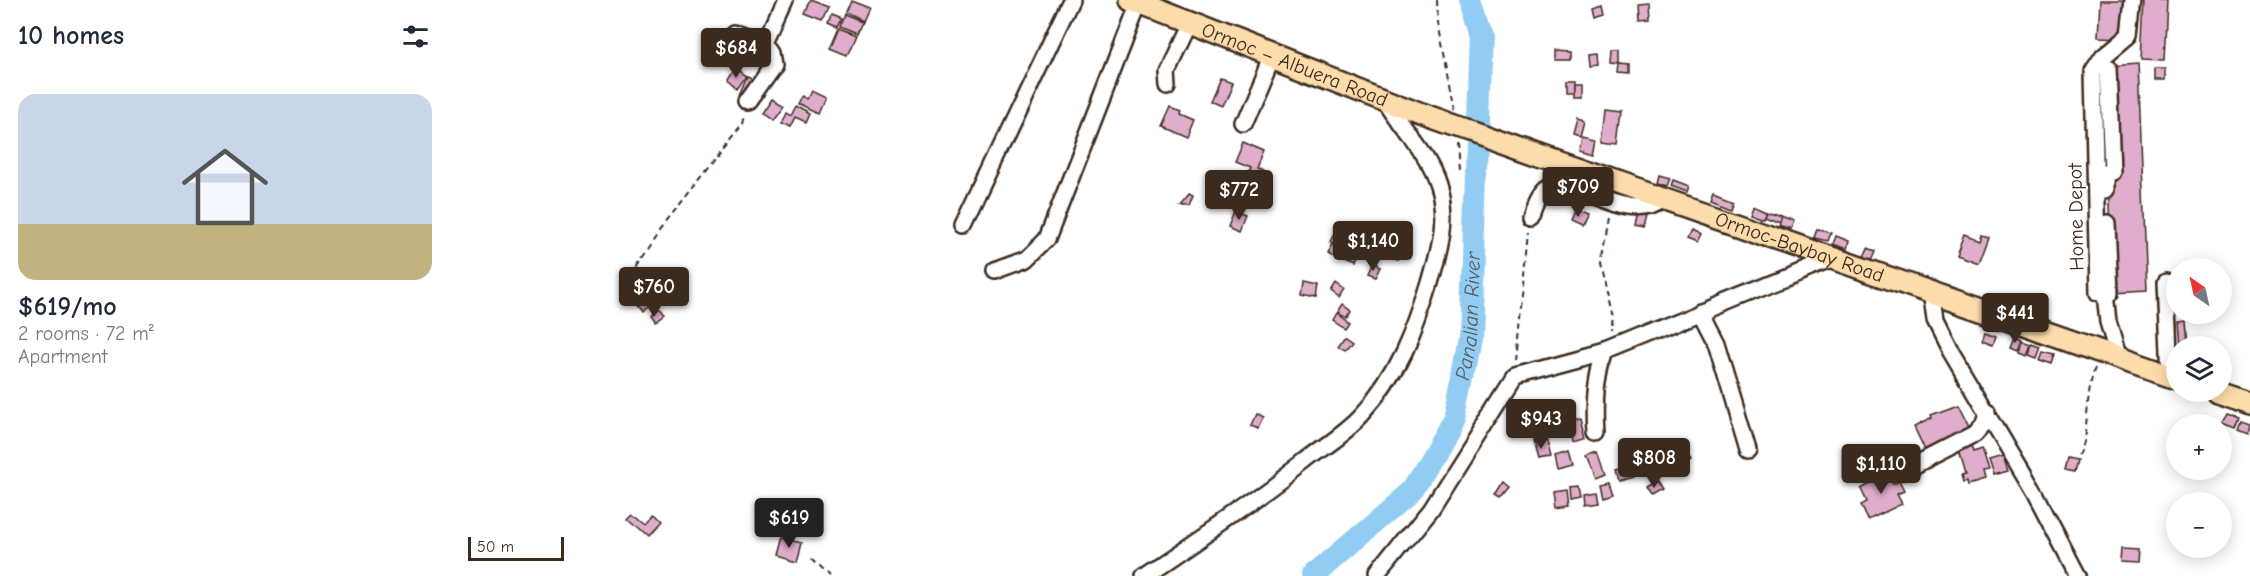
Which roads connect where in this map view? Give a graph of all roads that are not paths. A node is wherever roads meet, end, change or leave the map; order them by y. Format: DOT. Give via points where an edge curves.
graph roads {
  1 [pos="784,0"];
  2 [pos="1071,0"];
  3 [pos="2133,0"];
  4 [pos="1135,2"];
  5 [pos="1189,24"];
  6 [pos="733,30"];
  7 [pos="766,42"];
  8 [pos="1272,55"];
  9 [pos="1168,84"];
  10 [pos="1383,97"];
  11 [pos="748,102"];
  12 [pos="1424,114"];
  13 [pos="1243,124"];
  14 [pos="1663,200"];
  15 [pos="1530,217"];
  16 [pos="964,225"];
  17 [pos="1835,258"];
  18 [pos="994,271"];
  19 [pos="1931,291"];
  20 [pos="1700,312"];
  21 [pos="1604,352"];
  22 [pos="2110,356"];
  23 [pos="2166,374"];
  24 [pos="2232,397"];
  25 [pos="2250,403"];
  26 [pos="1988,411"];
  27 [pos="1596,432"];
  28 [pos="1748,450"];
  29 [pos="1903,471"];
  30 [pos="1144,576"];
  31 [pos="1377,576"];
  32 [pos="2078,576"];
  1 -- 7 [label="street"];
  2 -- 16 [label="street"];
  3 -- 22 [label="street, Home Depot" via="2129,34 2103,57 2098,67 2108,67 2112,172 2104,172"];
  4 -- 5 [label="highway, Ormoc – Albuera Road"];
  4 -- 18 [label="street" via="1047,239 1027,259"];
  5 -- 8 [label="highway, Ormoc – Albuera Road"];
  5 -- 9 [label="street" via="1167,70"];
  6 -- 7 [label="street"];
  7 -- 11 [label="street" via="775,63"];
  8 -- 10 [label="highway, Ormoc – Albuera Road"];
  8 -- 13 [label="street"];
  10 -- 12 [label="highway, Ormoc – Albuera Road"];
  10 -- 30 [label="street" via="1430,163 1444,217 1439,252 1417,325 1389,381 1363,416 1244,509"];
  12 -- 14 [label="highway, Ormoc-Baybay Road, bridge"];
  14 -- 15 [label="street" via="1653,208 1611,204 1561,187 1551,188 1542,193"];
  14 -- 17 [label="highway, Ormoc-Baybay Road"];
  17 -- 19 [label="highway, Ormoc-Baybay Road"];
  17 -- 20 [label="street"];
  19 -- 22 [label="highway, Ormoc-Baybay Road"];
  19 -- 26 [label="street" via="1935,320"];
  20 -- 21 [label="street"];
  20 -- 28 [label="street" via="1716,343"];
  21 -- 27 [label="street" via="1594,403"];
  21 -- 31 [label="street" via="1515,376 1431,508"];
  22 -- 23 [label="highway, Ormoc-Baybay Road"];
  24 -- 25 [label="highway"];
  26 -- 29 [label="street" via="1974,434"];
  26 -- 32 [label="street"];
}
